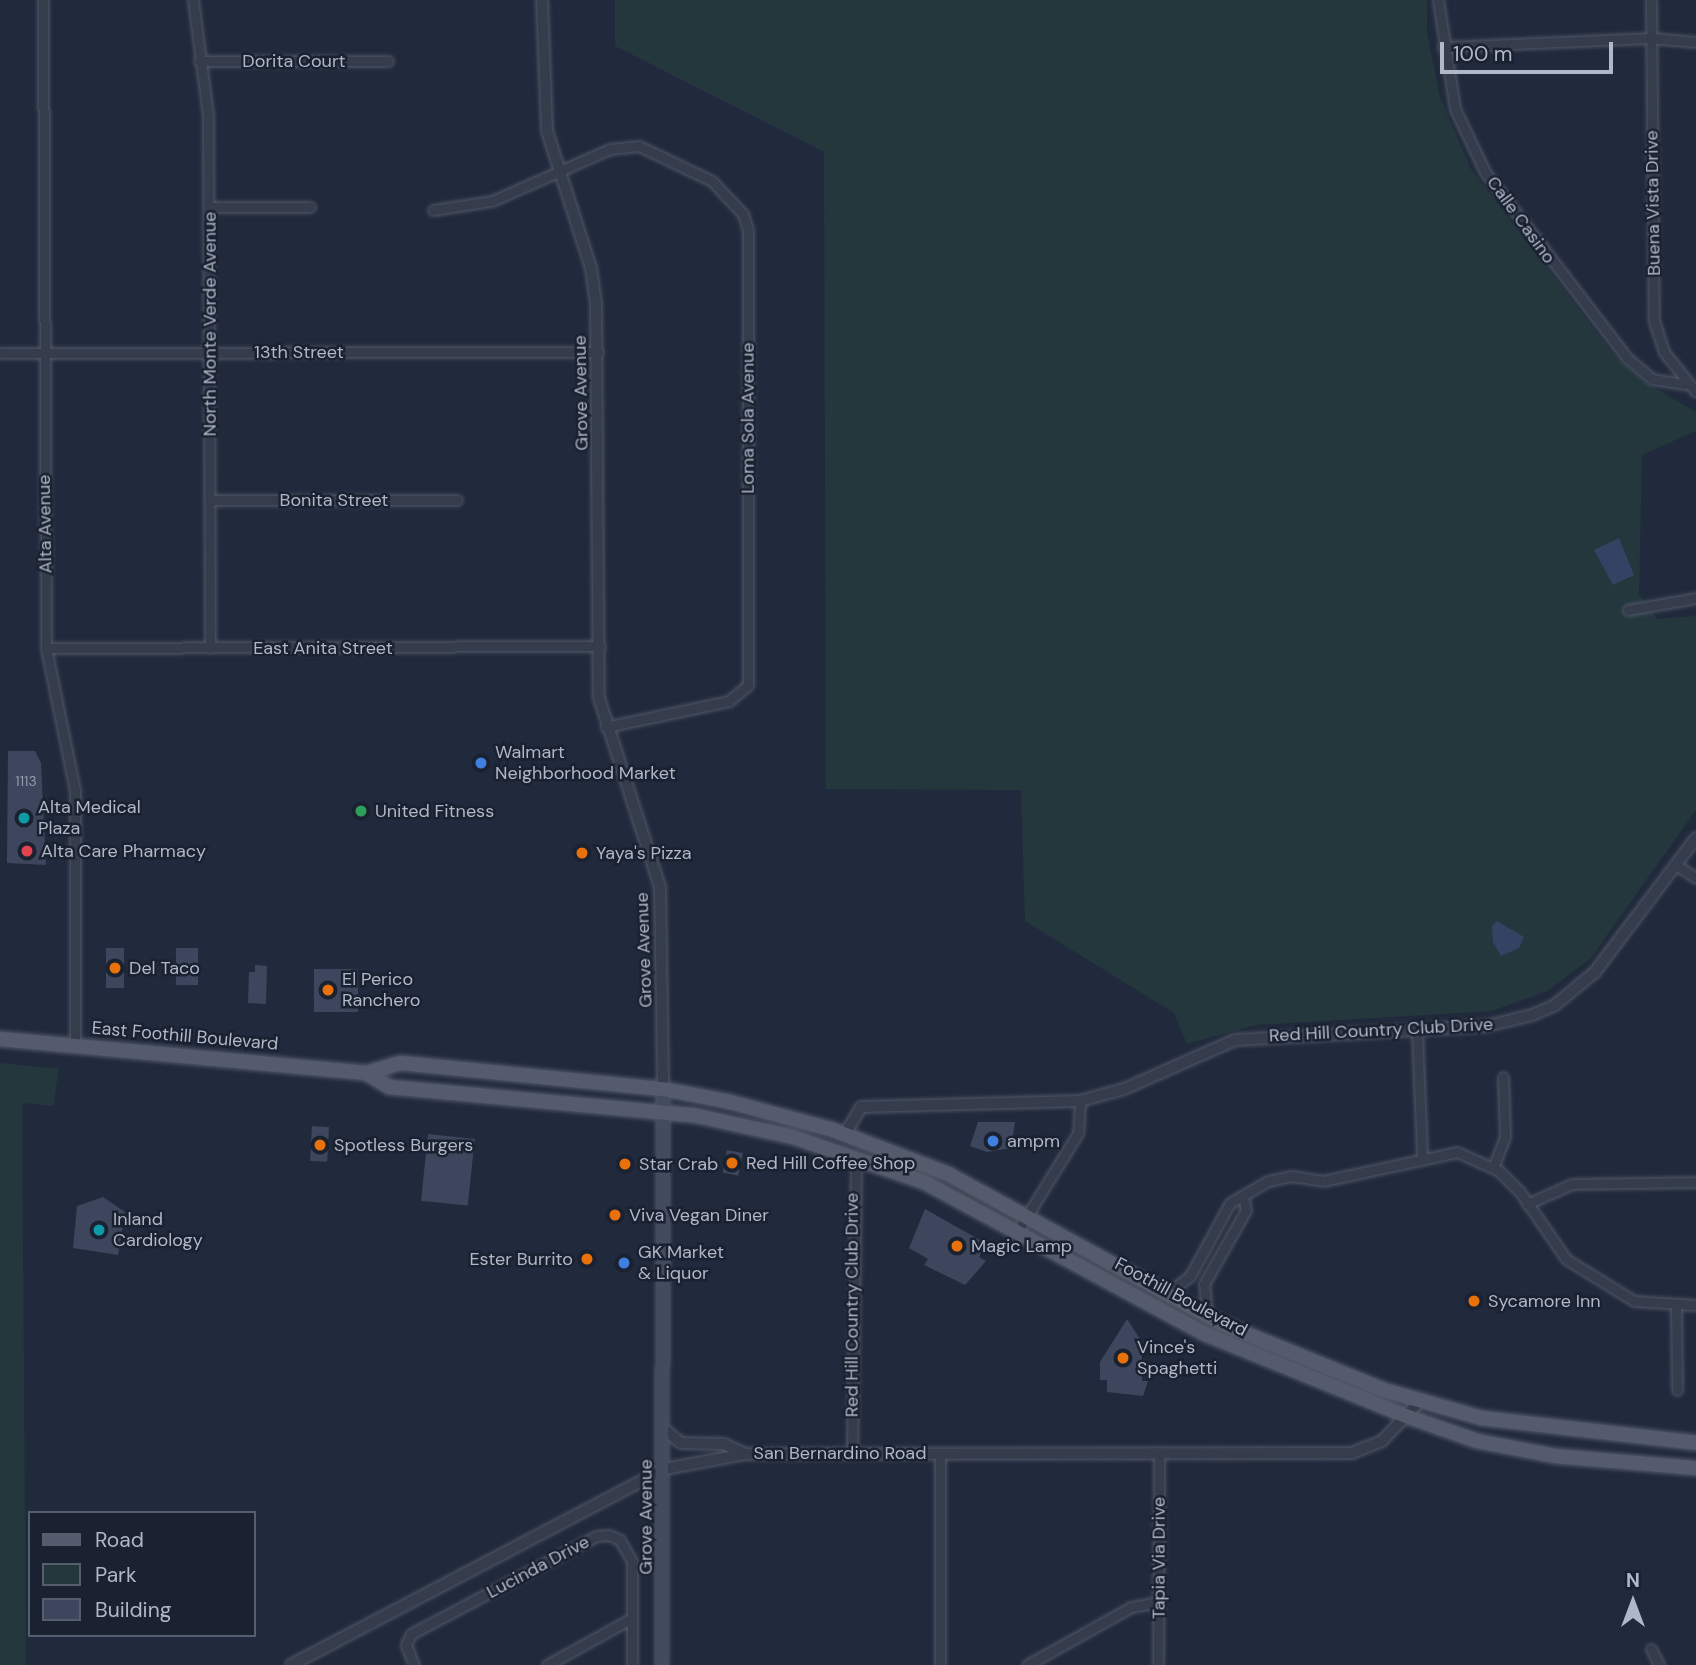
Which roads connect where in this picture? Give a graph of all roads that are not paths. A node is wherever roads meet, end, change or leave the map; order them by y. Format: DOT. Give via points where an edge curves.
graph roads {
  1 [pos="43,0"];
  2 [pos="194,0"];
  3 [pos="542,0"];
  4 [pos="1438,0"];
  5 [pos="1651,0"];
  6 [pos="1651,38"];
  7 [pos="1696,42"];
  8 [pos="1443,47"];
  9 [pos="199,61"];
  10 [pos="388,61"];
  11 [pos="559,173"];
  12 [pos="209,207"];
  13 [pos="310,207"];
  14 [pos="433,210"];
  15 [pos="209,351"];
  16 [pos="44,352"];
  17 [pos="598,352"];
  18 [pos="0,353"];
  19 [pos="1685,384"];
  20 [pos="1696,391"];
  21 [pos="211,500"];
  22 [pos="457,500"];
  23 [pos="1696,598"];
  24 [pos="1628,610"];
  25 [pos="600,646"];
  26 [pos="46,648"];
  27 [pos="210,648"];
  28 [pos="606,727"];
  29 [pos="1696,838"];
  30 [pos="1676,864"];
  31 [pos="1696,878"];
  32 [pos="1417,1030"];
  33 [pos="0,1039"];
  34 [pos="75,1045"];
  35 [pos="366,1073"];
  36 [pos="1503,1077"];
  37 [pos="663,1089"];
  38 [pos="1080,1101"];
  39 [pos="663,1112"];
  40 [pos="845,1134"];
  41 [pos="856,1156"];
  42 [pos="1422,1157"];
  43 [pos="1493,1168"];
  44 [pos="1696,1182"];
  45 [pos="1244,1196"];
  46 [pos="1527,1204"];
  47 [pos="1027,1215"];
  48 [pos="1223,1216"];
  49 [pos="1238,1224"];
  50 [pos="1019,1229"];
  51 [pos="1190,1276"];
  52 [pos="1204,1284"];
  53 [pos="1167,1294"];
  54 [pos="1676,1305"];
  55 [pos="1696,1305"];
  56 [pos="1207,1316"];
  57 [pos="1677,1390"];
  58 [pos="1420,1401"];
  59 [pos="1406,1416"];
  60 [pos="663,1428"];
  61 [pos="1696,1443"];
  62 [pos="1159,1452"];
  63 [pos="852,1453"];
  64 [pos="940,1453"];
  65 [pos="745,1454"];
  66 [pos="1696,1468"];
  67 [pos="664,1469"];
  68 [pos="1159,1602"];
  69 [pos="632,1618"];
  70 [pos="1651,1649"];
  71 [pos="299,1663"];
  72 [pos="414,1665"];
  73 [pos="547,1665"];
  74 [pos="632,1665"];
  75 [pos="662,1665"];
  76 [pos="940,1665"];
  77 [pos="1027,1665"];
  78 [pos="1158,1665"];
  79 [pos="1659,1665"];
  1 -- 16 [label="street, Alta Avenue"];
  2 -- 9 [label="street, North Monte Verde Avenue"];
  3 -- 11 [label="street, Grove Avenue" via="543,92"];
  4 -- 8 [label="street, Calle Casino"];
  5 -- 6 [label="street, Buena Vista Drive"];
  6 -- 7 [label="street"];
  6 -- 8 [label="street"];
  6 -- 19 [label="street, Buena Vista Drive" via="1654,321 1664,352"];
  8 -- 19 [label="street, Calle Casino" via="1466,139 1516,218 1627,358 1652,379"];
  9 -- 10 [label="street, Dorita Court"];
  9 -- 12 [label="street, North Monte Verde Avenue" via="208,116"];
  11 -- 14 [label="street, Loma Sola Avenue" via="492,201"];
  11 -- 17 [label="street, Grove Avenue" via="591,268"];
  11 -- 28 [label="street, Loma Sola Avenue" via="610,149 639,146 712,181 731,196 748,230 748,685 729,701"];
  12 -- 13 [label="street"];
  12 -- 15 [label="street, North Monte Verde Avenue"];
  15 -- 16 [label="street, 13th Street"];
  15 -- 17 [label="street, 13th Street"];
  15 -- 21 [label="street, North Monte Verde Avenue"];
  16 -- 18 [label="street, 13th Street"];
  16 -- 26 [label="street, Alta Avenue"];
  17 -- 25 [label="street, Grove Avenue"];
  19 -- 20 [label="street, Buena Vista Drive"];
  21 -- 22 [label="street, Bonita Street"];
  21 -- 27 [label="street, North Monte Verde Avenue"];
  23 -- 24 [label="street"];
  25 -- 27 [label="street, East Anita Street"];
  25 -- 28 [label="street, Grove Avenue" via="599,698"];
  26 -- 27 [label="street, East Anita Street"];
  26 -- 34 [label="street, Alta Avenue" via="75,790"];
  28 -- 37 [label="street, Grove Avenue" via="660,887"];
  29 -- 30 [label="street, Red Hill Country Club Drive"];
  30 -- 31 [label="street"];
  30 -- 32 [label="street, Red Hill Country Club Drive" via="1603,962 1555,1005 1510,1022"];
  32 -- 38 [label="street, Red Hill Country Club Drive" via="1235,1040 1124,1089"];
  32 -- 42 [label="street"];
  33 -- 34 [label="main road, East Foothill Boulevard"];
  34 -- 35 [label="main road, East Foothill Boulevard"];
  35 -- 37 [label="main road, East Foothill Boulevard" via="401,1063"];
  35 -- 39 [label="main road, East Foothill Boulevard" via="388,1087"];
  36 -- 43 [label="street" via="1505,1136"];
  37 -- 39 [label="main road, Grove Avenue"];
  37 -- 40 [label="main road, Foothill Boulevard"];
  38 -- 40 [label="street, Red Hill Country Club Drive" via="870,1106 855,1111"];
  38 -- 47 [label="street" via="1078,1133"];
  39 -- 41 [label="main road, Foothill Boulevard" via="728,1121"];
  39 -- 60 [label="main road, Grove Avenue"];
  40 -- 47 [label="main road, Foothill Boulevard" via="939,1170"];
  41 -- 50 [label="main road, Foothill Boulevard" via="925,1182"];
  41 -- 63 [label="street, Red Hill Country Club Drive"];
  42 -- 43 [label="street" via="1457,1152"];
  42 -- 45 [label="street" via="1323,1181 1292,1176 1268,1181"];
  43 -- 46 [label="street"];
  44 -- 46 [label="street" via="1572,1184"];
  45 -- 48 [label="street" via="1230,1203"];
  45 -- 49 [label="street" via="1246,1210"];
  46 -- 54 [label="street" via="1566,1259 1634,1301"];
  47 -- 50 [label="street"];
  47 -- 53 [label="main road, Foothill Boulevard"];
  48 -- 49 [label="street"];
  48 -- 51 [label="street"];
  49 -- 52 [label="street"];
  50 -- 59 [label="main road, Foothill Boulevard" via="1205,1334"];
  51 -- 52 [label="street"];
  51 -- 53 [label="street"];
  52 -- 56 [label="street"];
  53 -- 56 [label="main road, Foothill Boulevard"];
  54 -- 55 [label="street"];
  54 -- 57 [label="street"];
  56 -- 58 [label="main road, Foothill Boulevard" via="1306,1360"];
  58 -- 59 [label="street, San Bernardino Road"];
  58 -- 61 [label="main road, Foothill Boulevard" via="1532,1427"];
  59 -- 62 [label="street, San Bernardino Road" via="1382,1441 1352,1453"];
  59 -- 66 [label="main road, Foothill Boulevard" via="1477,1441 1555,1456"];
  60 -- 65 [label="street" via="681,1443 724,1444"];
  60 -- 67 [label="main road, Grove Avenue"];
  62 -- 64 [label="street, San Bernardino Road"];
  62 -- 68 [label="street, Tapia Via Drive"];
  63 -- 64 [label="street, San Bernardino Road"];
  63 -- 65 [label="street, San Bernardino Road"];
  64 -- 76 [label="street"];
  65 -- 67 [label="street, San Bernardino Road"];
  67 -- 71 [label="street, San Bernardino Road"];
  67 -- 75 [label="main road, Grove Avenue"];
  68 -- 77 [label="street" via="1132,1607"];
  68 -- 78 [label="street, Tapia Via Drive"];
  69 -- 72 [label="street, Lucinda Drive" via="629,1551 609,1535 596,1536 411,1634 406,1645"];
  69 -- 73 [label="street"];
  69 -- 74 [label="street, Lucinda Drive"];
  70 -- 79 [label="street"];
}
